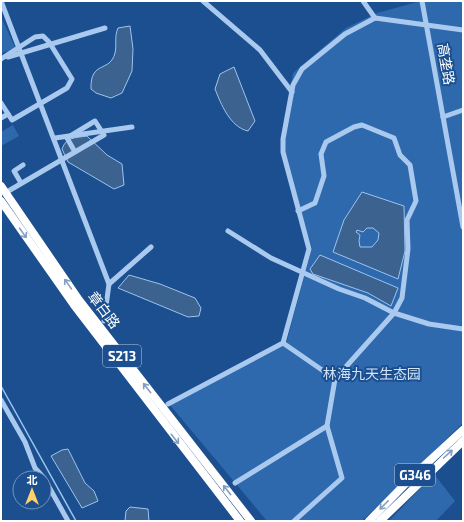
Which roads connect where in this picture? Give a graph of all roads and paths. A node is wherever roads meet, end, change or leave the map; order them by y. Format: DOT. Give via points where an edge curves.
graph roads {
  1 [pos="1,1"];
  2 [pos="203,1"];
  3 [pos="363,1"];
  4 [pos="422,1"];
  5 [pos="375,18"];
  6 [pos="426,25"];
  7 [pos="105,28"];
  8 [pos="463,30"];
  9 [pos="22,52"];
  10 [pos="1,59"];
  11 [pos="292,92"];
  12 [pos="1,103"];
  13 [pos="463,110"];
  14 [pos="8,114"];
  15 [pos="1,118"];
  16 [pos="443,118"];
  17 [pos="132,127"];
  18 [pos="54,138"];
  19 [pos="75,152"];
  20 [pos="23,165"];
  21 [pos="21,184"];
  22 [pos="3,190"];
  23 [pos="1,201"];
  24 [pos="298,211"];
  25 [pos="463,227"];
  26 [pos="228,231"];
  27 [pos="151,247"];
  28 [pos="302,273"];
  29 [pos="109,284"];
  30 [pos="394,313"];
  31 [pos="104,321"];
  32 [pos="463,329"];
  33 [pos="283,343"];
  34 [pos="335,379"];
  35 [pos="1,400"];
  36 [pos="168,404"];
  37 [pos="327,426"];
  38 [pos="463,430"];
  39 [pos="463,441"];
  40 [pos="37,470"];
  41 [pos="235,483"];
  42 [pos="52,492"];
  43 [pos="68,521"];
  44 [pos="240,521"];
  45 [pos="251,521"];
  46 [pos="294,521"];
  47 [pos="369,521"];
  48 [pos="380,521"];
  1 -- 9 [label="street"];
  2 -- 11 [label="street" via="260,50"];
  3 -- 5 [label="street"];
  4 -- 6 [label="street, 高垄路"];
  5 -- 6 [label="street"];
  5 -- 11 [label="street" via="345,34 302,69"];
  6 -- 8 [label="street"];
  6 -- 16 [label="street, 高垄路"];
  7 -- 9 [label="street"];
  9 -- 10 [label="street"];
  9 -- 18 [label="street"];
  10 -- 14 [label="street" via="35,37 43,36 72,79 67,88 12,120"];
  11 -- 24 [label="street" via="283,138 283,152"];
  12 -- 14 [label="street"];
  13 -- 16 [label="street"];
  14 -- 15 [label="street"];
  16 -- 25 [label="street, 高垄路"];
  17 -- 18 [label="street"];
  18 -- 29 [label="street"];
  19 -- 19 [label="street" via="66,138 95,121 104,135"];
  19 -- 21 [label="street"];
  20 -- 21 [label="street" via="14,171"];
  21 -- 22 [label="street"];
  45 -- 22 [label="highway, 章白路 / S213, one-way" via="79,300"];
  23 -- 44 [label="highway, 章白路 / S213, one-way" via="78,311"];
  24 -- 28 [label="street" via="309,249"];
  24 -- 30 [label="street" via="315,203 324,176 321,154 326,142 362,125 394,138 400,155 410,165 416,201 407,220 408,249 402,298"];
  26 -- 28 [label="street" via="271,258"];
  27 -- 29 [label="street"];
  28 -- 30 [label="street" via="365,298"];
  28 -- 33 [label="street"];
  29 -- 31 [label="street"];
  30 -- 32 [label="street" via="428,324"];
  30 -- 34 [label="street"];
  33 -- 34 [label="street"];
  33 -- 36 [label="street"];
  34 -- 37 [label="street"];
  35 -- 40 [label="street" via="25,442"];
  37 -- 41 [label="street"];
  37 -- 46 [label="street" via="342,478"];
  38 -- 47 [label="highway, G346, one-way"];
  48 -- 39 [label="highway, G346, one-way"];
  42 -- 43 [label="street"];
}
